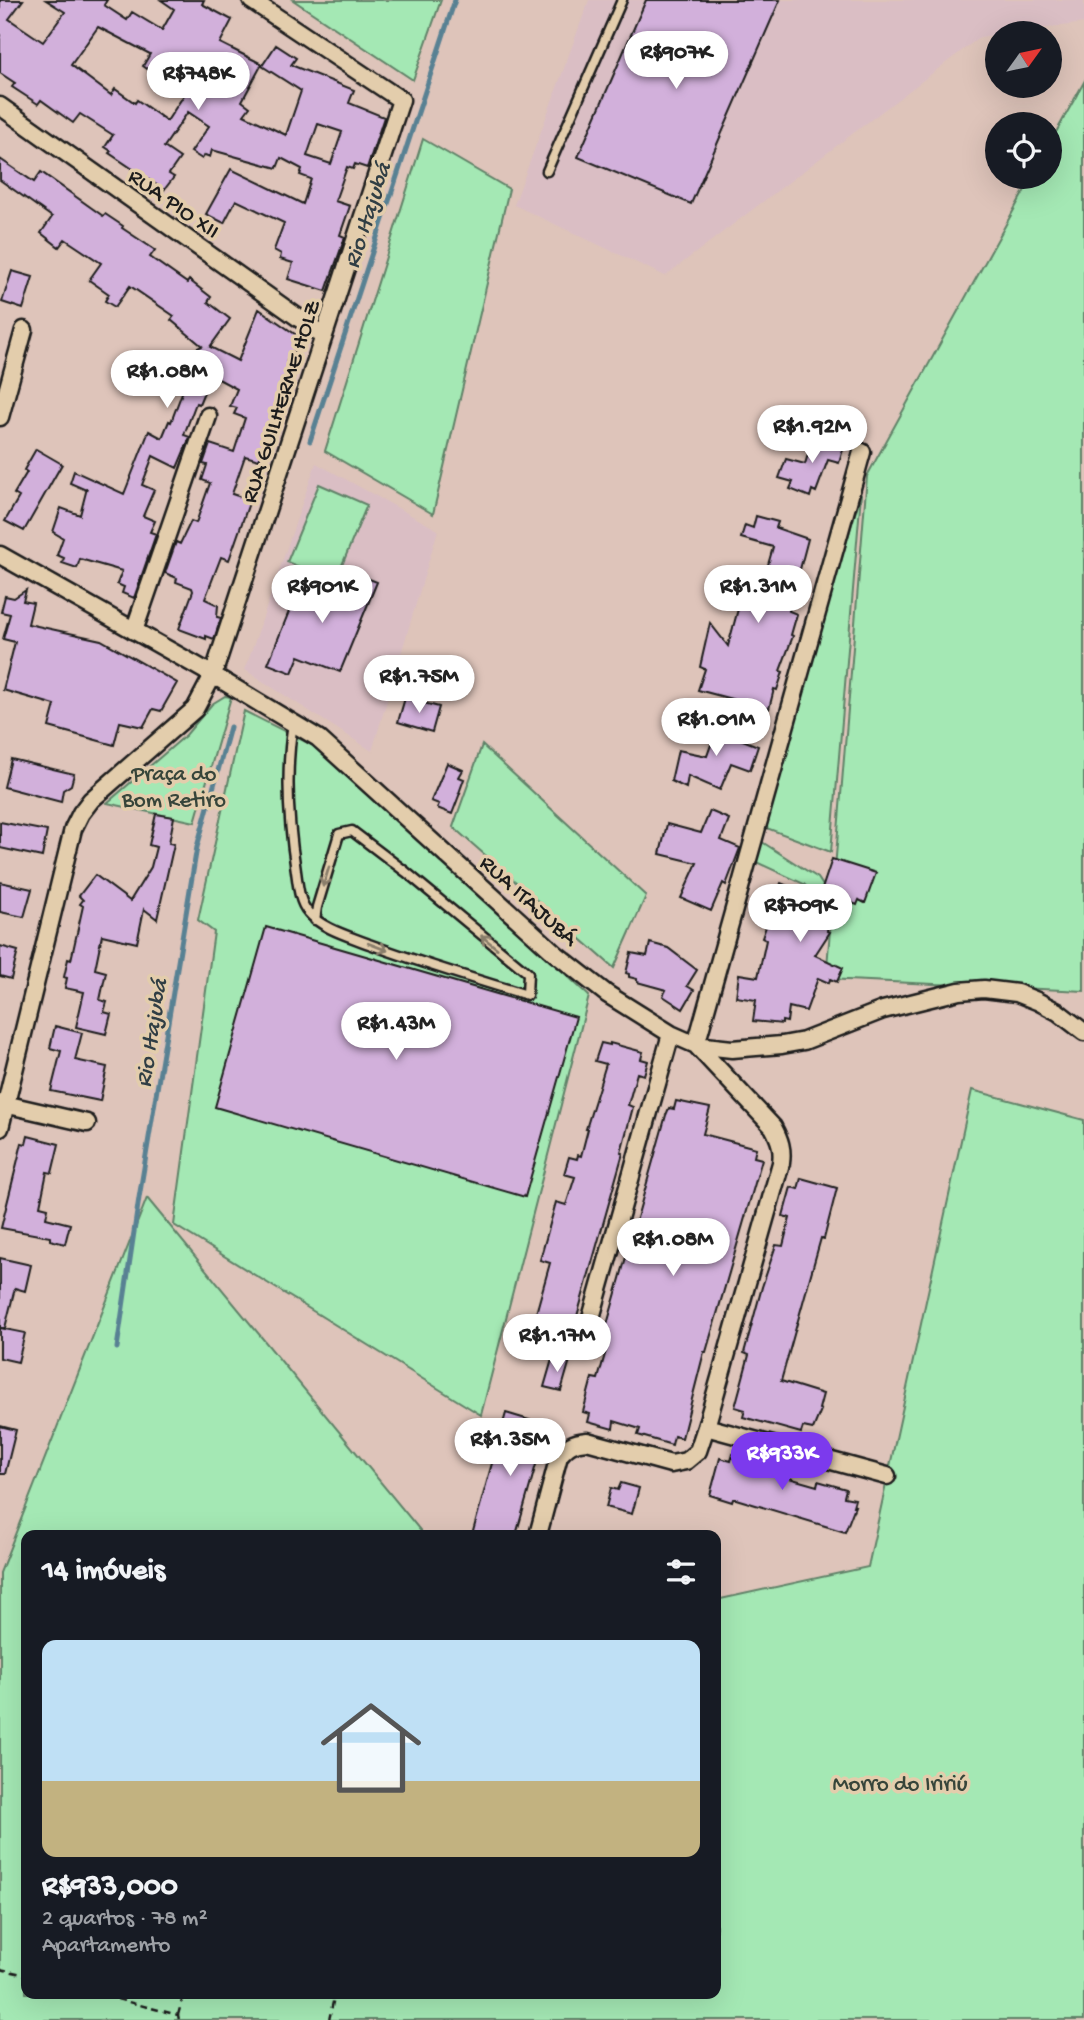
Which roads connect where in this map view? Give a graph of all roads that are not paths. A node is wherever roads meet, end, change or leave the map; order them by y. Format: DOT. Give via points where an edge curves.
graph roads {
  1 [pos="251,0"];
  2 [pos="622,0"];
  3 [pos="0,106"];
  4 [pos="547,171"];
  5 [pos="24,330"];
  6 [pos="324,336"];
  7 [pos="208,416"];
  8 [pos="0,417"];
  9 [pos="862,452"];
  10 [pos="0,555"];
  11 [pos="134,631"];
  12 [pos="214,675"];
  13 [pos="293,722"];
  14 [pos="315,920"];
  15 [pos="1084,1032"];
  16 [pos="671,1034"];
  17 [pos="696,1045"];
  18 [pos="2,1112"];
  19 [pos="87,1123"];
  20 [pos="582,1350"];
  21 [pos="706,1427"];
  22 [pos="887,1476"];
  23 [pos="539,1530"];
  1 -- 6 [label="street, RUA GUILHERME HOLZ" via="401,100"];
  2 -- 4 [label="lane"];
  3 -- 6 [label="street, RUA PIO XII"];
  5 -- 8 [label="street"];
  6 -- 12 [label="street, RUA GUILHERME HOLZ"];
  7 -- 11 [label="street"];
  9 -- 17 [label="street"];
  10 -- 11 [label="street, RUA ITAJUBÁ"];
  11 -- 12 [label="street, RUA ITAJUBÁ"];
  12 -- 13 [label="street, RUA ITAJUBÁ"];
  12 -- 18 [label="street, RUA GUILHERME HOLZ" via="195,709 92,800 77,821"];
  13 -- 14 [label="lane" via="288,821 300,897"];
  13 -- 16 [label="street, RUA ITAJUBÁ" via="337,754 564,960 607,994"];
  14 -- 14 [label="lane, one-way" via="417,962 527,995 528,973 352,831 339,834"];
  15 -- 17 [label="street, RUA ITAJUBÁ" via="1037,1000 984,989 883,1010 804,1041 732,1049"];
  16 -- 17 [label="street, RUA ITAJUBÁ"];
  16 -- 20 [label="street"];
  17 -- 21 [label="street" via="773,1127 783,1151"];
  18 -- 19 [label="street"];
  21 -- 22 [label="street"];
  21 -- 23 [label="street" via="698,1451 686,1461 671,1464 587,1441 566,1447 559,1456"];
}
